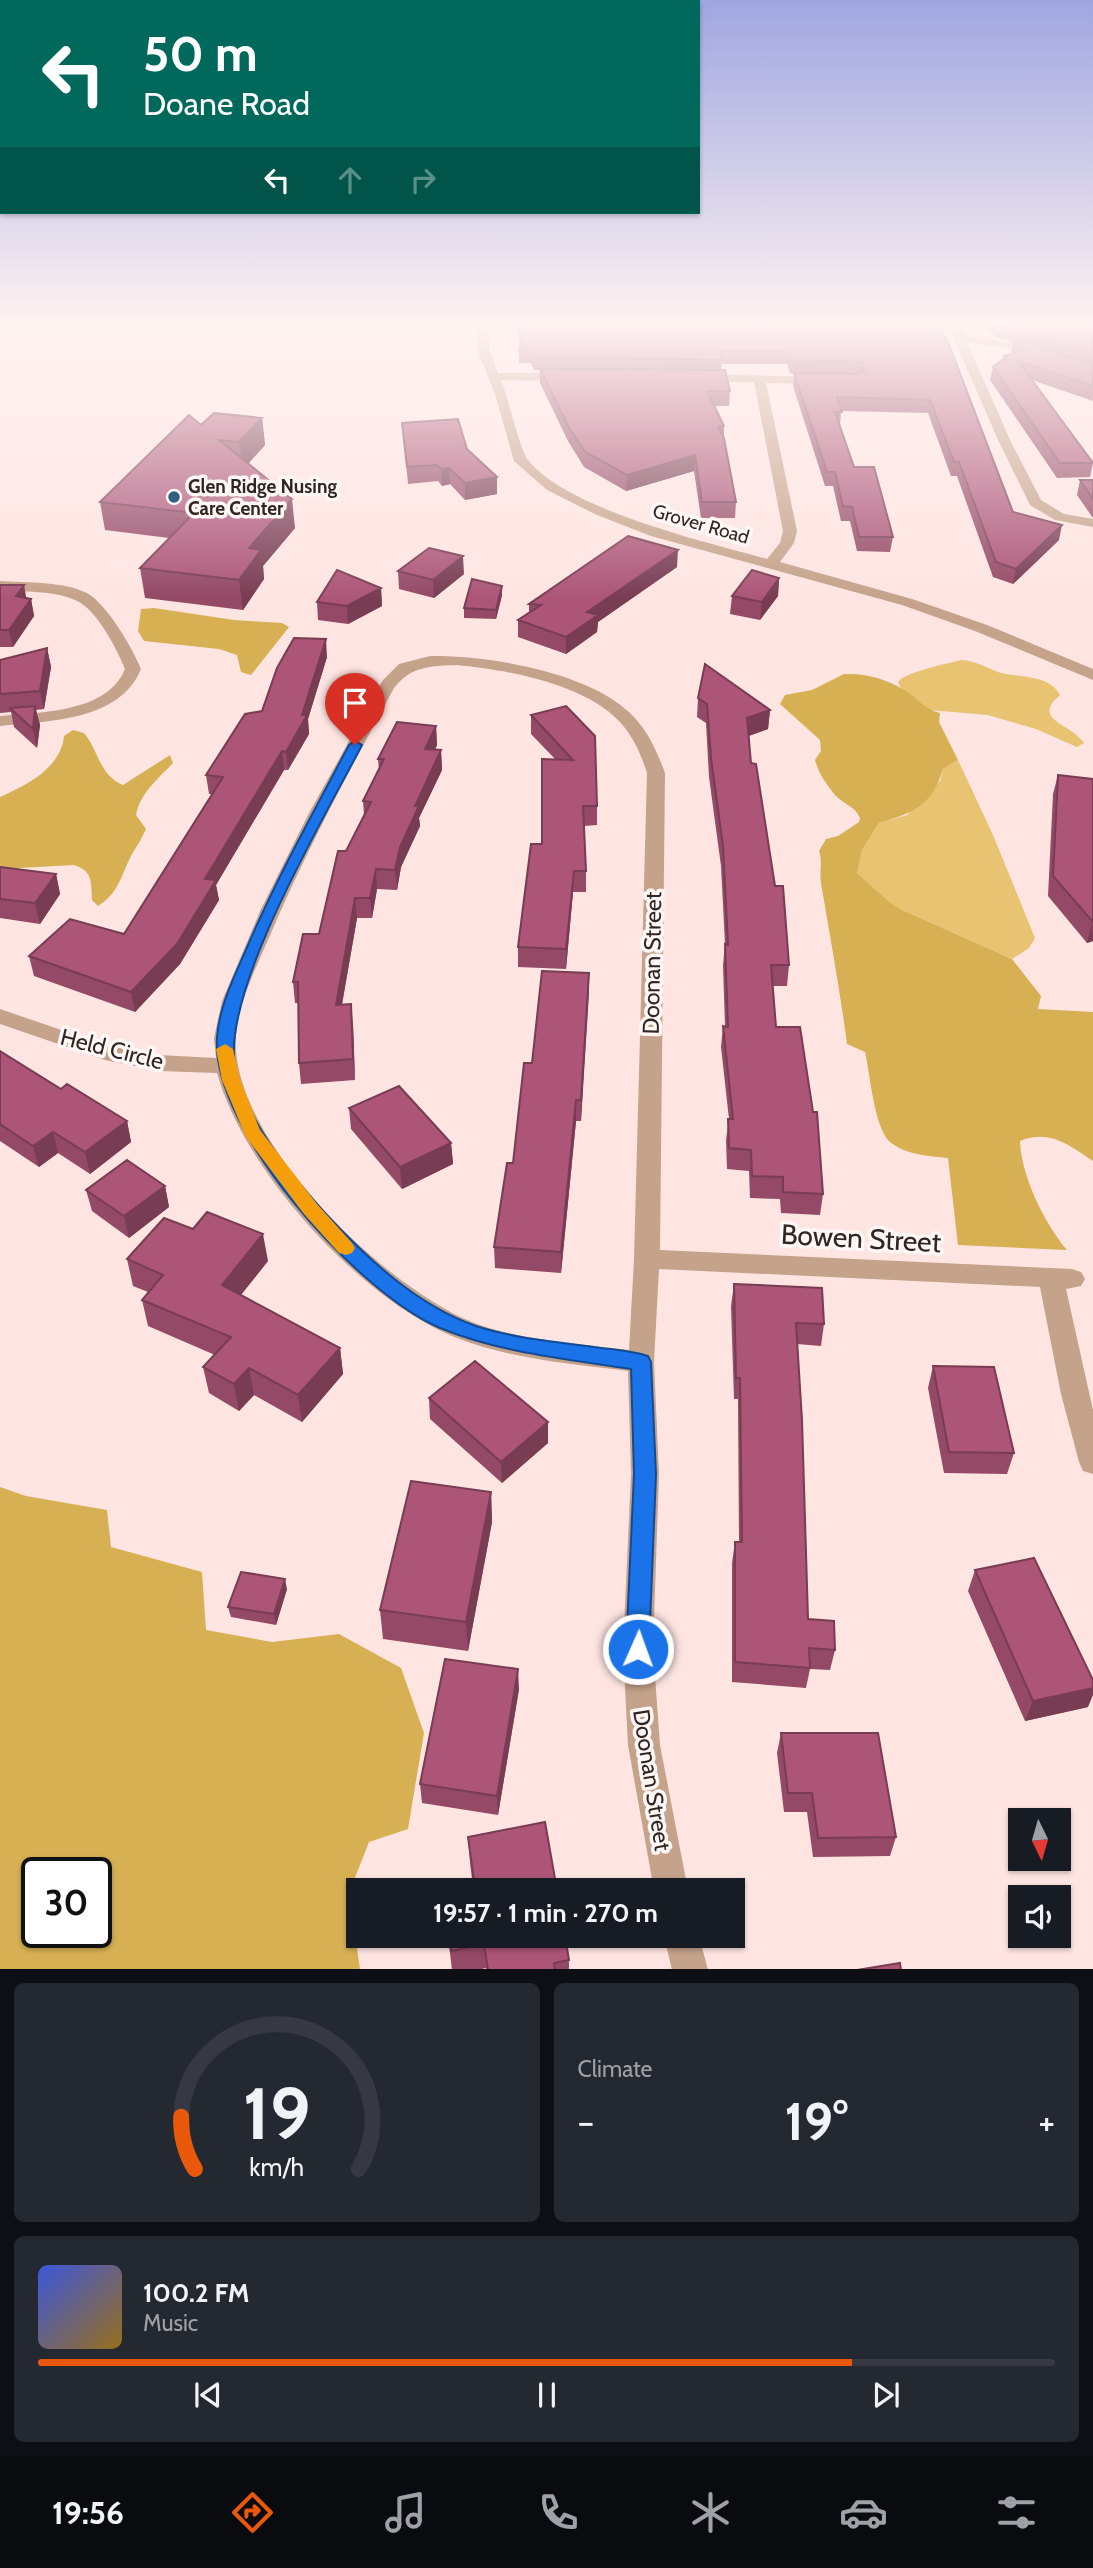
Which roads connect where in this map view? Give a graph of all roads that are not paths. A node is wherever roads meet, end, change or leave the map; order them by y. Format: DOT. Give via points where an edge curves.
graph roads {
  1 [pos="507,415"];
  2 [pos="766,415"];
  3 [pos="993,415"];
  4 [pos="1093,523"];
  5 [pos="771,564"];
  6 [pos="0,586"];
  7 [pos="1093,676"];
  8 [pos="0,721"];
  9 [pos="0,1016"];
  10 [pos="227,1066"];
  11 [pos="647,1259"];
  12 [pos="641,1362"];
  13 [pos="1093,1462"];
  14 [pos="669,1878"];
  15 [pos="684,1948"];
  16 [pos="690,1969"];
  1 -- 5 [label="street, Grover Road" via="521,461 541,480 602,512 656,533"];
  2 -- 5 [label="street" via="790,531 788,543"];
  3 -- 4 [label="street" via="1035,502 1055,516"];
  5 -- 7 [label="street, Grover Road" via="907,602"];
  6 -- 8 [label="street" via="73,593 87,600 132,663 126,687 103,702"];
  9 -- 10 [label="street, Held Circle" via="106,1053 159,1063"];
  10 -- 11 [label="street, Doonan Street" via="225,1037 231,1007 273,904 396,674 422,662 452,661 519,670 580,689 634,726 656,773"];
  10 -- 12 [label="street, Doonan Street" via="252,1133 353,1256 401,1294 443,1321 475,1334"];
  11 -- 12 [label="street, Doonan Street"];
  11 -- 13 [label="street, Bowen Street" via="1062,1279 1078,1407"];
  12 -- 14 [label="street, Doonan Street" via="645,1474 639,1695"];
  15 -- 16 [label="street"];
}
